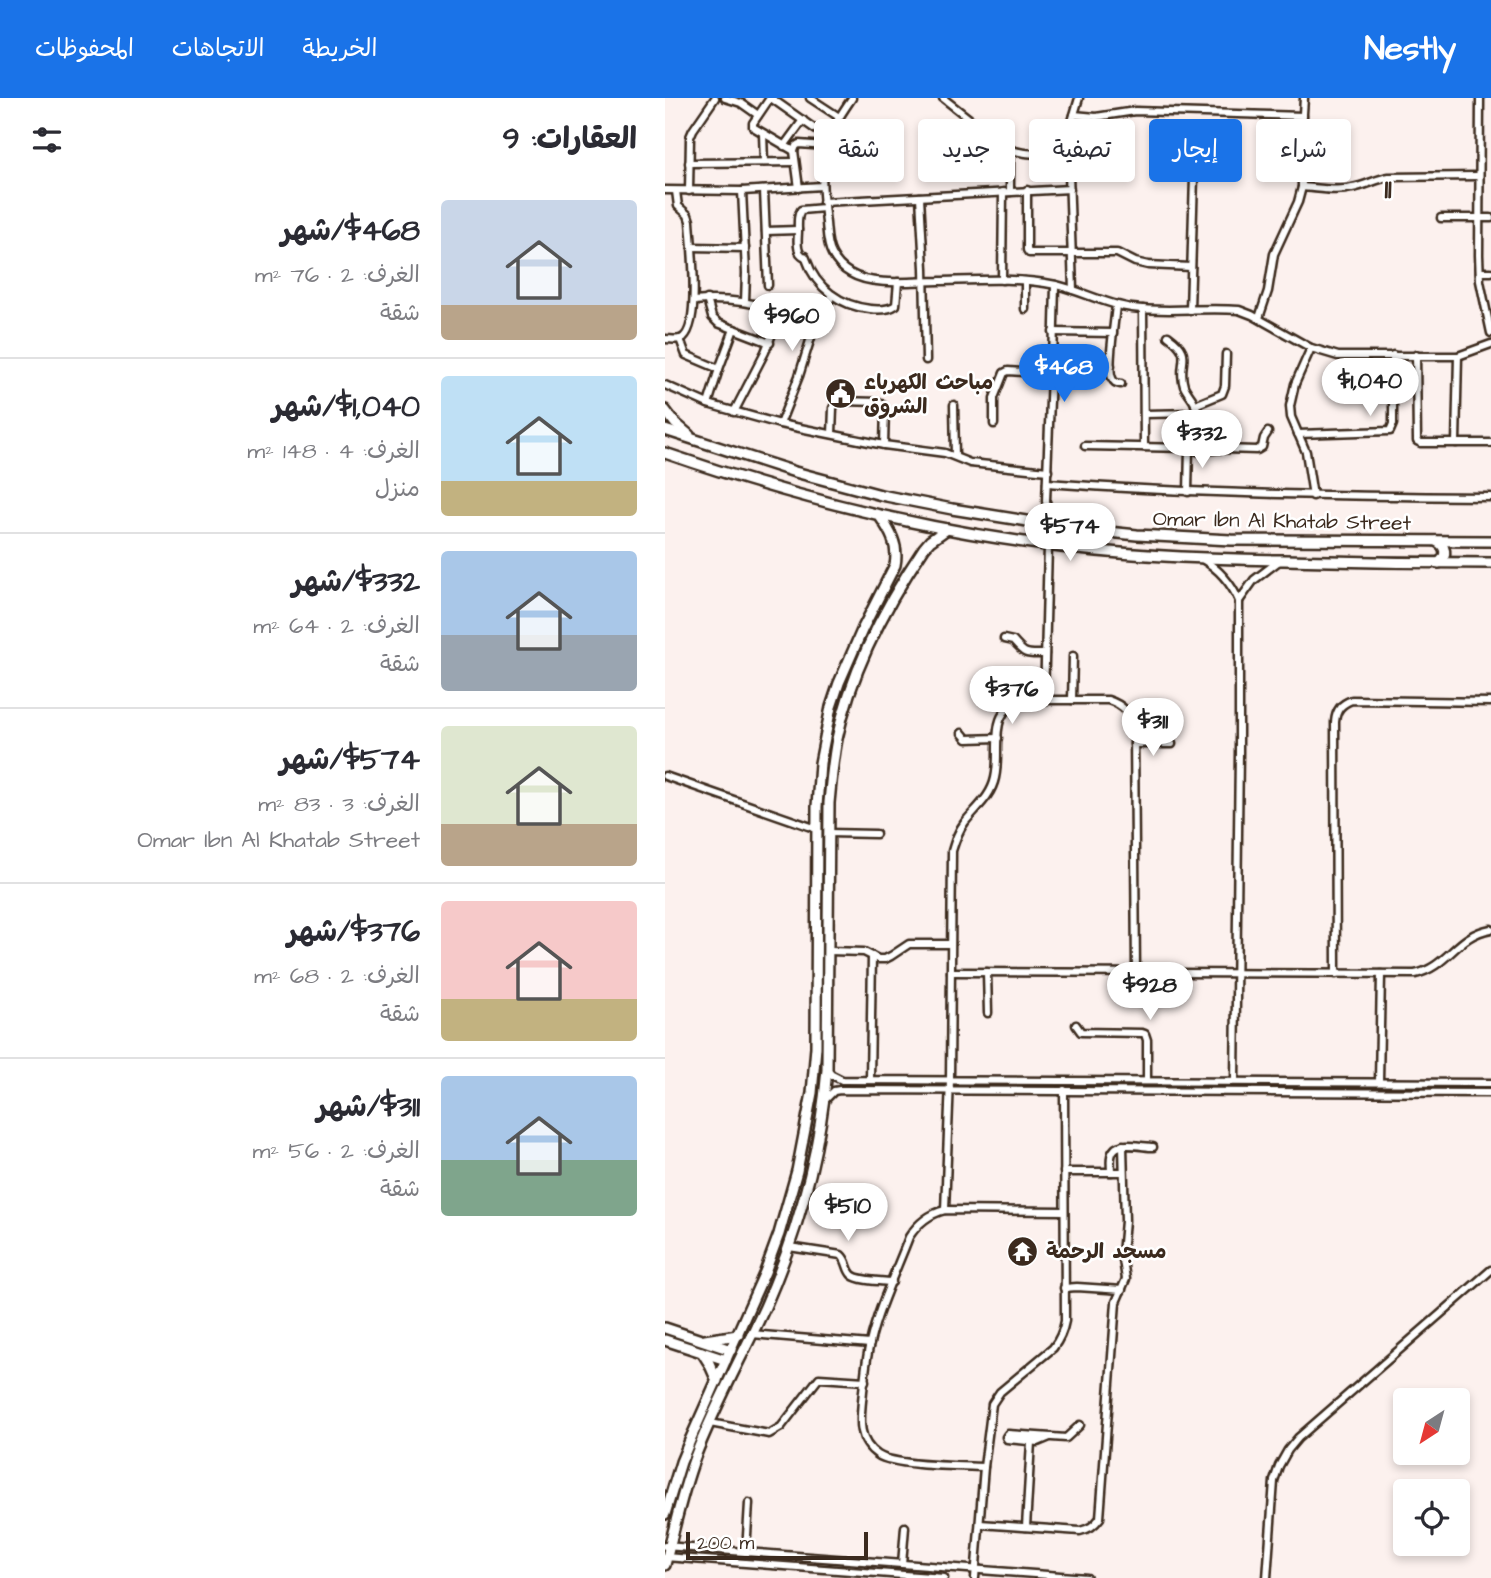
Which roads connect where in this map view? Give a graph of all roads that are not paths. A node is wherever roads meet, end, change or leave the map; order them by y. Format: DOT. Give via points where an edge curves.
graph roads {
  1 [pos="715,98"];
  2 [pos="725,98"];
  3 [pos="771,98"];
  4 [pos="810,98"];
  5 [pos="852,98"];
  6 [pos="943,98"];
  7 [pos="1079,98"];
  8 [pos="1304,98"];
  9 [pos="1479,98"];
  10 [pos="758,115"];
  11 [pos="1074,115"];
  12 [pos="1303,116"];
  13 [pos="839,117"];
  14 [pos="971,119"];
  15 [pos="1073,119"];
  16 [pos="803,120"];
  17 [pos="814,130"];
  18 [pos="763,134"];
  19 [pos="814,143"];
  20 [pos="784,146"];
  21 [pos="794,151"];
  22 [pos="764,162"];
  23 [pos="796,162"];
  24 [pos="689,163"];
  25 [pos="1478,176"];
  26 [pos="822,182"];
  27 [pos="1007,182"];
  28 [pos="1070,182"];
  29 [pos="1193,182"];
  30 [pos="822,186"];
  31 [pos="1301,187"];
  32 [pos="799,188"];
  33 [pos="1070,189"];
  34 [pos="665,190"];
  35 [pos="764,190"];
  36 [pos="1027,190"];
  37 [pos="676,191"];
  38 [pos="689,191"];
  39 [pos="742,191"];
  40 [pos="1006,192"];
  41 [pos="920,197"];
  42 [pos="824,205"];
  43 [pos="1441,218"];
  44 [pos="1478,218"];
  45 [pos="1491,218"];
  46 [pos="798,230"];
  47 [pos="766,231"];
  48 [pos="692,247"];
  49 [pos="745,248"];
  50 [pos="1072,253"];
  51 [pos="1191,267"];
  52 [pos="1480,272"];
  53 [pos="1491,272"];
  54 [pos="1002,280"];
  55 [pos="925,281"];
  56 [pos="1025,281"];
  57 [pos="898,282"];
  58 [pos="768,285"];
  59 [pos="1055,285"];
  60 [pos="1073,290"];
  61 [pos="832,295"];
  62 [pos="707,299"];
  63 [pos="694,300"];
  64 [pos="745,302"];
  65 [pos="1116,305"];
  66 [pos="1025,309"];
  67 [pos="1143,309"];
  68 [pos="1190,310"];
  69 [pos="1259,318"];
  70 [pos="734,329"];
  71 [pos="1053,332"];
  72 [pos="1113,333"];
  73 [pos="1491,333"];
  74 [pos="1168,336"];
  75 [pos="665,339"];
  76 [pos="680,339"];
  77 [pos="770,343"];
  78 [pos="1491,344"];
  79 [pos="1311,348"];
  80 [pos="1226,354"];
  81 [pos="1393,355"];
  82 [pos="1416,355"];
  83 [pos="1458,356"];
  84 [pos="926,360"];
  85 [pos="1053,363"];
  86 [pos="1111,366"];
  87 [pos="719,369"];
  88 [pos="1051,374"];
  89 [pos="1121,384"];
  90 [pos="665,385"];
  91 [pos="708,404"];
  92 [pos="954,405"];
  93 [pos="1195,405"];
  94 [pos="665,410"];
  95 [pos="734,412"];
  96 [pos="1197,413"];
  97 [pos="1144,414"];
  98 [pos="780,424"];
  99 [pos="993,424"];
  100 [pos="665,430"];
  101 [pos="1268,432"];
  102 [pos="1298,433"];
  103 [pos="832,434"];
  104 [pos="697,440"];
  105 [pos="1456,443"];
  106 [pos="1491,443"];
  107 [pos="884,445"];
  108 [pos="1085,446"];
  109 [pos="1144,447"];
  110 [pos="1189,448"];
  111 [pos="1198,451"];
  112 [pos="665,453"];
  113 [pos="955,456"];
  114 [pos="676,457"];
  115 [pos="665,459"];
  116 [pos="1048,471"];
  117 [pos="1047,483"];
  118 [pos="1188,492"];
  119 [pos="1313,496"];
  120 [pos="1491,497"];
  121 [pos="880,515"];
  122 [pos="1050,524"];
  123 [pos="947,529"];
  124 [pos="1079,529"];
  125 [pos="1097,531"];
  126 [pos="1436,541"];
  127 [pos="1469,541"];
  128 [pos="1491,541"];
  129 [pos="1048,546"];
  130 [pos="1079,549"];
  131 [pos="1096,551"];
  132 [pos="1201,559"];
  133 [pos="1280,560"];
  134 [pos="1439,563"];
  135 [pos="1467,563"];
  136 [pos="1491,563"];
  137 [pos="1239,601"];
  138 [pos="1004,639"];
  139 [pos="1045,654"];
  140 [pos="1073,656"];
  141 [pos="1044,700"];
  142 [pos="1072,700"];
  143 [pos="1491,702"];
  144 [pos="962,733"];
  145 [pos="825,737"];
  146 [pos="998,738"];
  147 [pos="837,740"];
  148 [pos="1134,744"];
  149 [pos="1172,744"];
  150 [pos="665,776"];
  151 [pos="817,829"];
  152 [pos="828,833"];
  153 [pos="876,834"];
  154 [pos="1491,929"];
  155 [pos="951,944"];
  156 [pos="829,951"];
  157 [pos="872,956"];
  158 [pos="951,972"];
  159 [pos="987,972"];
  160 [pos="1136,973"];
  161 [pos="1237,973"];
  162 [pos="1336,974"];
  163 [pos="1381,974"];
  164 [pos="829,985"];
  165 [pos="816,986"];
  166 [pos="988,1013"];
  167 [pos="1076,1025"];
  168 [pos="827,1070"];
  169 [pos="870,1080"];
  170 [pos="950,1080"];
  171 [pos="1064,1080"];
  172 [pos="1147,1081"];
  173 [pos="1235,1081"];
  174 [pos="1379,1082"];
  175 [pos="1491,1083"];
  176 [pos="950,1090"];
  177 [pos="1064,1091"];
  178 [pos="1491,1093"];
  179 [pos="825,1100"];
  180 [pos="1123,1145"];
  181 [pos="1153,1147"];
  182 [pos="797,1171"];
  183 [pos="1064,1172"];
  184 [pos="1111,1172"];
  185 [pos="1123,1172"];
  186 [pos="810,1175"];
  187 [pos="792,1191"];
  188 [pos="805,1195"];
  189 [pos="946,1210"];
  190 [pos="1064,1211"];
  191 [pos="789,1247"];
  192 [pos="1491,1270"];
  193 [pos="892,1282"];
  194 [pos="1065,1288"];
  195 [pos="1122,1290"];
  196 [pos="665,1328"];
  197 [pos="752,1334"];
  198 [pos="738,1335"];
  199 [pos="665,1340"];
  200 [pos="703,1341"];
  201 [pos="870,1344"];
  202 [pos="731,1350"];
  203 [pos="702,1352"];
  204 [pos="726,1360"];
  205 [pos="717,1381"];
  206 [pos="865,1381"];
  207 [pos="710,1423"];
  208 [pos="1080,1425"];
  209 [pos="984,1467"];
  210 [pos="749,1503"];
  211 [pos="665,1514"];
  212 [pos="979,1524"];
  213 [pos="905,1527"];
  214 [pos="1026,1527"];
  215 [pos="667,1546"];
  216 [pos="746,1552"];
  217 [pos="826,1558"];
  218 [pos="666,1560"];
  219 [pos="902,1564"];
  220 [pos="825,1569"];
  221 [pos="976,1570"];
  222 [pos="930,1577"];
  223 [pos="824,1578"];
  224 [pos="944,1578"];
  225 [pos="975,1578"];
  226 [pos="1087,1578"];
  227 [pos="1267,1578"];
  1 -- 24 [label="street" via="691,134"];
  2 -- 10 [label="street"];
  3 -- 10 [label="street"];
  3 -- 16 [label="street"];
  4 -- 13 [label="street"];
  5 -- 13 [label="street"];
  6 -- 14 [label="street"];
  7 -- 11 [label="street"];
  8 -- 12 [label="street"];
  9 -- 25 [label="street"];
  10 -- 18 [label="street" via="752,126"];
  11 -- 12 [label="street" via="1139,111"];
  11 -- 15 [label="street"];
  12 -- 31 [label="street"];
  16 -- 17 [label="street"];
  16 -- 20 [label="street"];
  18 -- 20 [label="street"];
  18 -- 22 [label="street"];
  19 -- 21 [label="street" via="799,144"];
  20 -- 21 [label="street"];
  21 -- 23 [label="street"];
  22 -- 23 [label="street"];
  22 -- 24 [label="street"];
  23 -- 32 [label="street"];
  24 -- 38 [label="street"];
  25 -- 31 [label="street" via="1389,177 1341,190"];
  25 -- 44 [label="street"];
  26 -- 30 [label="street"];
  27 -- 40 [label="street"];
  28 -- 33 [label="street"];
  29 -- 51 [label="street"];
  30 -- 32 [label="street"];
  30 -- 42 [label="street"];
  31 -- 69 [label="street" via="1274,254"];
  32 -- 35 [label="street"];
  33 -- 36 [label="street"];
  33 -- 50 [label="street"];
  34 -- 37 [label="street"];
  35 -- 39 [label="street"];
  35 -- 47 [label="street"];
  36 -- 40 [label="street"];
  36 -- 50 [label="street" via="1027,251"];
  37 -- 38 [label="street"];
  37 -- 48 [label="street" via="678,206 691,221"];
  38 -- 39 [label="street"];
  39 -- 49 [label="street"];
  40 -- 41 [label="street"];
  40 -- 54 [label="street"];
  41 -- 42 [label="street"];
  41 -- 55 [label="street"];
  42 -- 46 [label="street" via="799,211"];
  42 -- 57 [label="street" via="828,243 838,263 861,278"];
  43 -- 44 [label="street"];
  44 -- 45 [label="street"];
  44 -- 52 [label="street"];
  46 -- 47 [label="street"];
  46 -- 61 [label="street" via="799,250 812,275"];
  47 -- 58 [label="street"];
  48 -- 49 [label="street"];
  48 -- 63 [label="street"];
  49 -- 64 [label="street"];
  50 -- 51 [label="street" via="1117,253 1149,265"];
  50 -- 60 [label="street"];
  51 -- 68 [label="street"];
  52 -- 53 [label="street"];
  52 -- 73 [label="street"];
  54 -- 55 [label="street"];
  54 -- 56 [label="street"];
  55 -- 57 [label="street"];
  55 -- 84 [label="street"];
  56 -- 59 [label="street"];
  56 -- 66 [label="street"];
  57 -- 61 [label="street" via="893,308 860,307"];
  59 -- 60 [label="street"];
  59 -- 71 [label="street"];
  60 -- 65 [label="street"];
  61 -- 98 [label="street" via="813,331"];
  62 -- 63 [label="street"];
  62 -- 64 [label="street"];
  62 -- 70 [label="street" via="715,321"];
  63 -- 76 [label="street" via="691,322"];
  64 -- 77 [label="street" via="781,311"];
  65 -- 67 [label="street"];
  65 -- 72 [label="street"];
  67 -- 68 [label="street"];
  67 -- 97 [label="street"];
  68 -- 69 [label="street" via="1238,310"];
  69 -- 79 [label="street"];
  70 -- 77 [label="street"];
  70 -- 87 [label="street"];
  71 -- 72 [label="street"];
  71 -- 85 [label="street"];
  72 -- 86 [label="street"];
  74 -- 93 [label="street" via="1182,348 1184,386"];
  75 -- 76 [label="street"];
  76 -- 87 [label="street" via="686,355"];
  77 -- 95 [label="street"];
  78 -- 83 [label="street"];
  79 -- 81 [label="street" via="1338,356"];
  79 -- 102 [label="street" via="1291,395 1291,417"];
  80 -- 93 [label="street" via="1224,390"];
  81 -- 82 [label="street"];
  81 -- 102 [label="street" via="1390,431"];
  82 -- 83 [label="street"];
  82 -- 105 [label="street" via="1416,439"];
  83 -- 105 [label="street"];
  85 -- 86 [label="street"];
  85 -- 88 [label="street"];
  86 -- 89 [label="street" via="1112,379"];
  87 -- 91 [label="street"];
  88 -- 99 [label="street" via="1004,373 995,393"];
  88 -- 116 [label="street"];
  90 -- 91 [label="street"];
  91 -- 95 [label="street"];
  92 -- 113 [label="street"];
  93 -- 96 [label="street"];
  94 -- 104 [label="street"];
  95 -- 98 [label="street"];
  96 -- 97 [label="street"];
  96 -- 111 [label="street"];
  97 -- 109 [label="street"];
  98 -- 103 [label="street"];
  100 -- 104 [label="street, Omar Ibn Al Khatab Street"];
  101 -- 111 [label="street" via="1257,450"];
  102 -- 119 [label="street"];
  103 -- 107 [label="street"];
  103 -- 107 [label="street" via="836,403 879,402 884,407"];
  104 -- 122 [label="street, Omar Ibn Al Khatab Street" via="881,495"];
  105 -- 106 [label="street"];
  107 -- 113 [label="street"];
  108 -- 109 [label="street"];
  109 -- 110 [label="street"];
  110 -- 111 [label="street"];
  110 -- 118 [label="street"];
  112 -- 114 [label="street, Omar Ibn Al Khatab Street"];
  113 -- 116 [label="street" via="970,463"];
  114 -- 115 [label="street"];
  114 -- 121 [label="street, Omar Ibn Al Khatab Street"];
  116 -- 117 [label="street"];
  117 -- 118 [label="street"];
  117 -- 122 [label="street"];
  118 -- 119 [label="street"];
  119 -- 120 [label="street"];
  121 -- 123 [label="street, Omar Ibn Al Khatab Street"];
  121 -- 145 [label="street" via="896,546 895,565 839,682"];
  122 -- 124 [label="street, Omar Ibn Al Khatab Street"];
  123 -- 129 [label="street, Omar Ibn Al Khatab Street"];
  123 -- 147 [label="street" via="924,548 879,622 849,694"];
  124 -- 125 [label="street, Omar Ibn Al Khatab Street"];
  124 -- 130 [label="street" via="1083,538"];
  125 -- 126 [label="street, Omar Ibn Al Khatab Street" via="1231,540"];
  125 -- 131 [label="street"];
  126 -- 127 [label="street, Omar Ibn Al Khatab Street"];
  126 -- 134 [label="street" via="1445,554"];
  127 -- 128 [label="street, Omar Ibn Al Khatab Street"];
  127 -- 135 [label="street" via="1460,551"];
  129 -- 130 [label="street, Omar Ibn Al Khatab Street"];
  129 -- 139 [label="street"];
  130 -- 131 [label="street, Omar Ibn Al Khatab Street"];
  131 -- 132 [label="street, Omar Ibn Al Khatab Street"];
  132 -- 133 [label="street, Omar Ibn Al Khatab Street"];
  132 -- 137 [label="street" via="1224,577"];
  133 -- 134 [label="street, Omar Ibn Al Khatab Street"];
  133 -- 137 [label="street" via="1254,580"];
  134 -- 135 [label="street, Omar Ibn Al Khatab Street"];
  135 -- 136 [label="street, Omar Ibn Al Khatab Street"];
  137 -- 161 [label="street"];
  138 -- 139 [label="street" via="1025,653"];
  139 -- 141 [label="street"];
  140 -- 142 [label="street"];
  141 -- 142 [label="street"];
  141 -- 146 [label="street" via="1024,700 1007,707 998,722"];
  142 -- 148 [label="street" via="1108,700 1127,710"];
  143 -- 162 [label="street" via="1352,700 1339,708 1334,756"];
  144 -- 146 [label="street" via="967,739"];
  145 -- 147 [label="street"];
  145 -- 151 [label="street"];
  146 -- 155 [label="street" via="993,788 964,824 952,852"];
  147 -- 152 [label="street"];
  148 -- 149 [label="street"];
  148 -- 160 [label="street"];
  150 -- 151 [label="street"];
  151 -- 165 [label="street"];
  152 -- 153 [label="street"];
  152 -- 156 [label="street"];
  154 -- 163 [label="street" via="1464,939 1424,972"];
  155 -- 157 [label="street" via="909,944 885,959"];
  155 -- 158 [label="street"];
  156 -- 157 [label="street"];
  156 -- 164 [label="street"];
  157 -- 169 [label="street"];
  158 -- 159 [label="street"];
  158 -- 170 [label="street"];
  159 -- 160 [label="street"];
  159 -- 166 [label="street"];
  160 -- 161 [label="street"];
  161 -- 162 [label="street"];
  161 -- 173 [label="street"];
  162 -- 163 [label="street"];
  163 -- 174 [label="street"];
  164 -- 165 [label="street"];
  164 -- 168 [label="street"];
  165 -- 182 [label="street" via="814,1070"];
  167 -- 172 [label="street" via="1081,1032 1145,1034"];
  168 -- 169 [label="street" via="842,1080"];
  168 -- 179 [label="street"];
  169 -- 170 [label="street"];
  170 -- 171 [label="street"];
  170 -- 176 [label="street"];
  171 -- 172 [label="street"];
  171 -- 177 [label="street"];
  172 -- 173 [label="street"];
  173 -- 174 [label="street"];
  174 -- 175 [label="street"];
  176 -- 177 [label="street"];
  176 -- 179 [label="street" via="840,1090"];
  176 -- 189 [label="street"];
  177 -- 178 [label="street"];
  177 -- 183 [label="street"];
  179 -- 186 [label="street"];
  180 -- 181 [label="street"];
  180 -- 184 [label="street" via="1112,1151"];
  180 -- 185 [label="street"];
  182 -- 186 [label="street" via="804,1178"];
  182 -- 187 [label="street"];
  183 -- 184 [label="street"];
  183 -- 190 [label="street"];
  184 -- 185 [label="street"];
  185 -- 195 [label="street" via="1126,1279"];
  186 -- 188 [label="street"];
  187 -- 188 [label="street" via="798,1189"];
  187 -- 198 [label="street" via="772,1255"];
  188 -- 191 [label="street"];
  189 -- 190 [label="street"];
  189 -- 193 [label="street" via="914,1229"];
  190 -- 194 [label="street"];
  191 -- 193 [label="street" via="841,1255 857,1278"];
  191 -- 197 [label="street"];
  192 -- 227 [label="street" via="1288,1450 1275,1481"];
  193 -- 201 [label="street"];
  194 -- 195 [label="street"];
  194 -- 209 [label="street" via="1065,1321 1059,1340 1000,1392 992,1405"];
  195 -- 214 [label="street" via="1116,1302 1100,1518 1088,1530 1080,1531"];
  196 -- 200 [label="street"];
  197 -- 201 [label="street"];
  197 -- 207 [label="street"];
  198 -- 200 [label="street"];
  198 -- 202 [label="street"];
  199 -- 203 [label="street"];
  200 -- 202 [label="street"];
  201 -- 206 [label="street"];
  202 -- 204 [label="street"];
  203 -- 204 [label="street"];
  203 -- 205 [label="street"];
  204 -- 205 [label="street"];
  205 -- 211 [label="street" via="681,1462"];
  206 -- 207 [label="street" via="819,1378 781,1427 769,1434"];
  206 -- 209 [label="street" via="860,1425 876,1454 893,1461"];
  207 -- 215 [label="street"];
  208 -- 214 [label="street" via="1066,1438 1027,1439"];
  209 -- 212 [label="street"];
  210 -- 216 [label="street"];
  212 -- 214 [label="street"];
  212 -- 221 [label="street"];
  213 -- 219 [label="street"];
  215 -- 216 [label="street"];
  215 -- 218 [label="street"];
  216 -- 217 [label="street"];
  217 -- 219 [label="street"];
  217 -- 220 [label="street"];
  218 -- 220 [label="street"];
  219 -- 221 [label="street"];
  220 -- 222 [label="street"];
  220 -- 223 [label="street"];
  221 -- 225 [label="street"];
  221 -- 226 [label="street"];
  222 -- 224 [label="street"];
}
